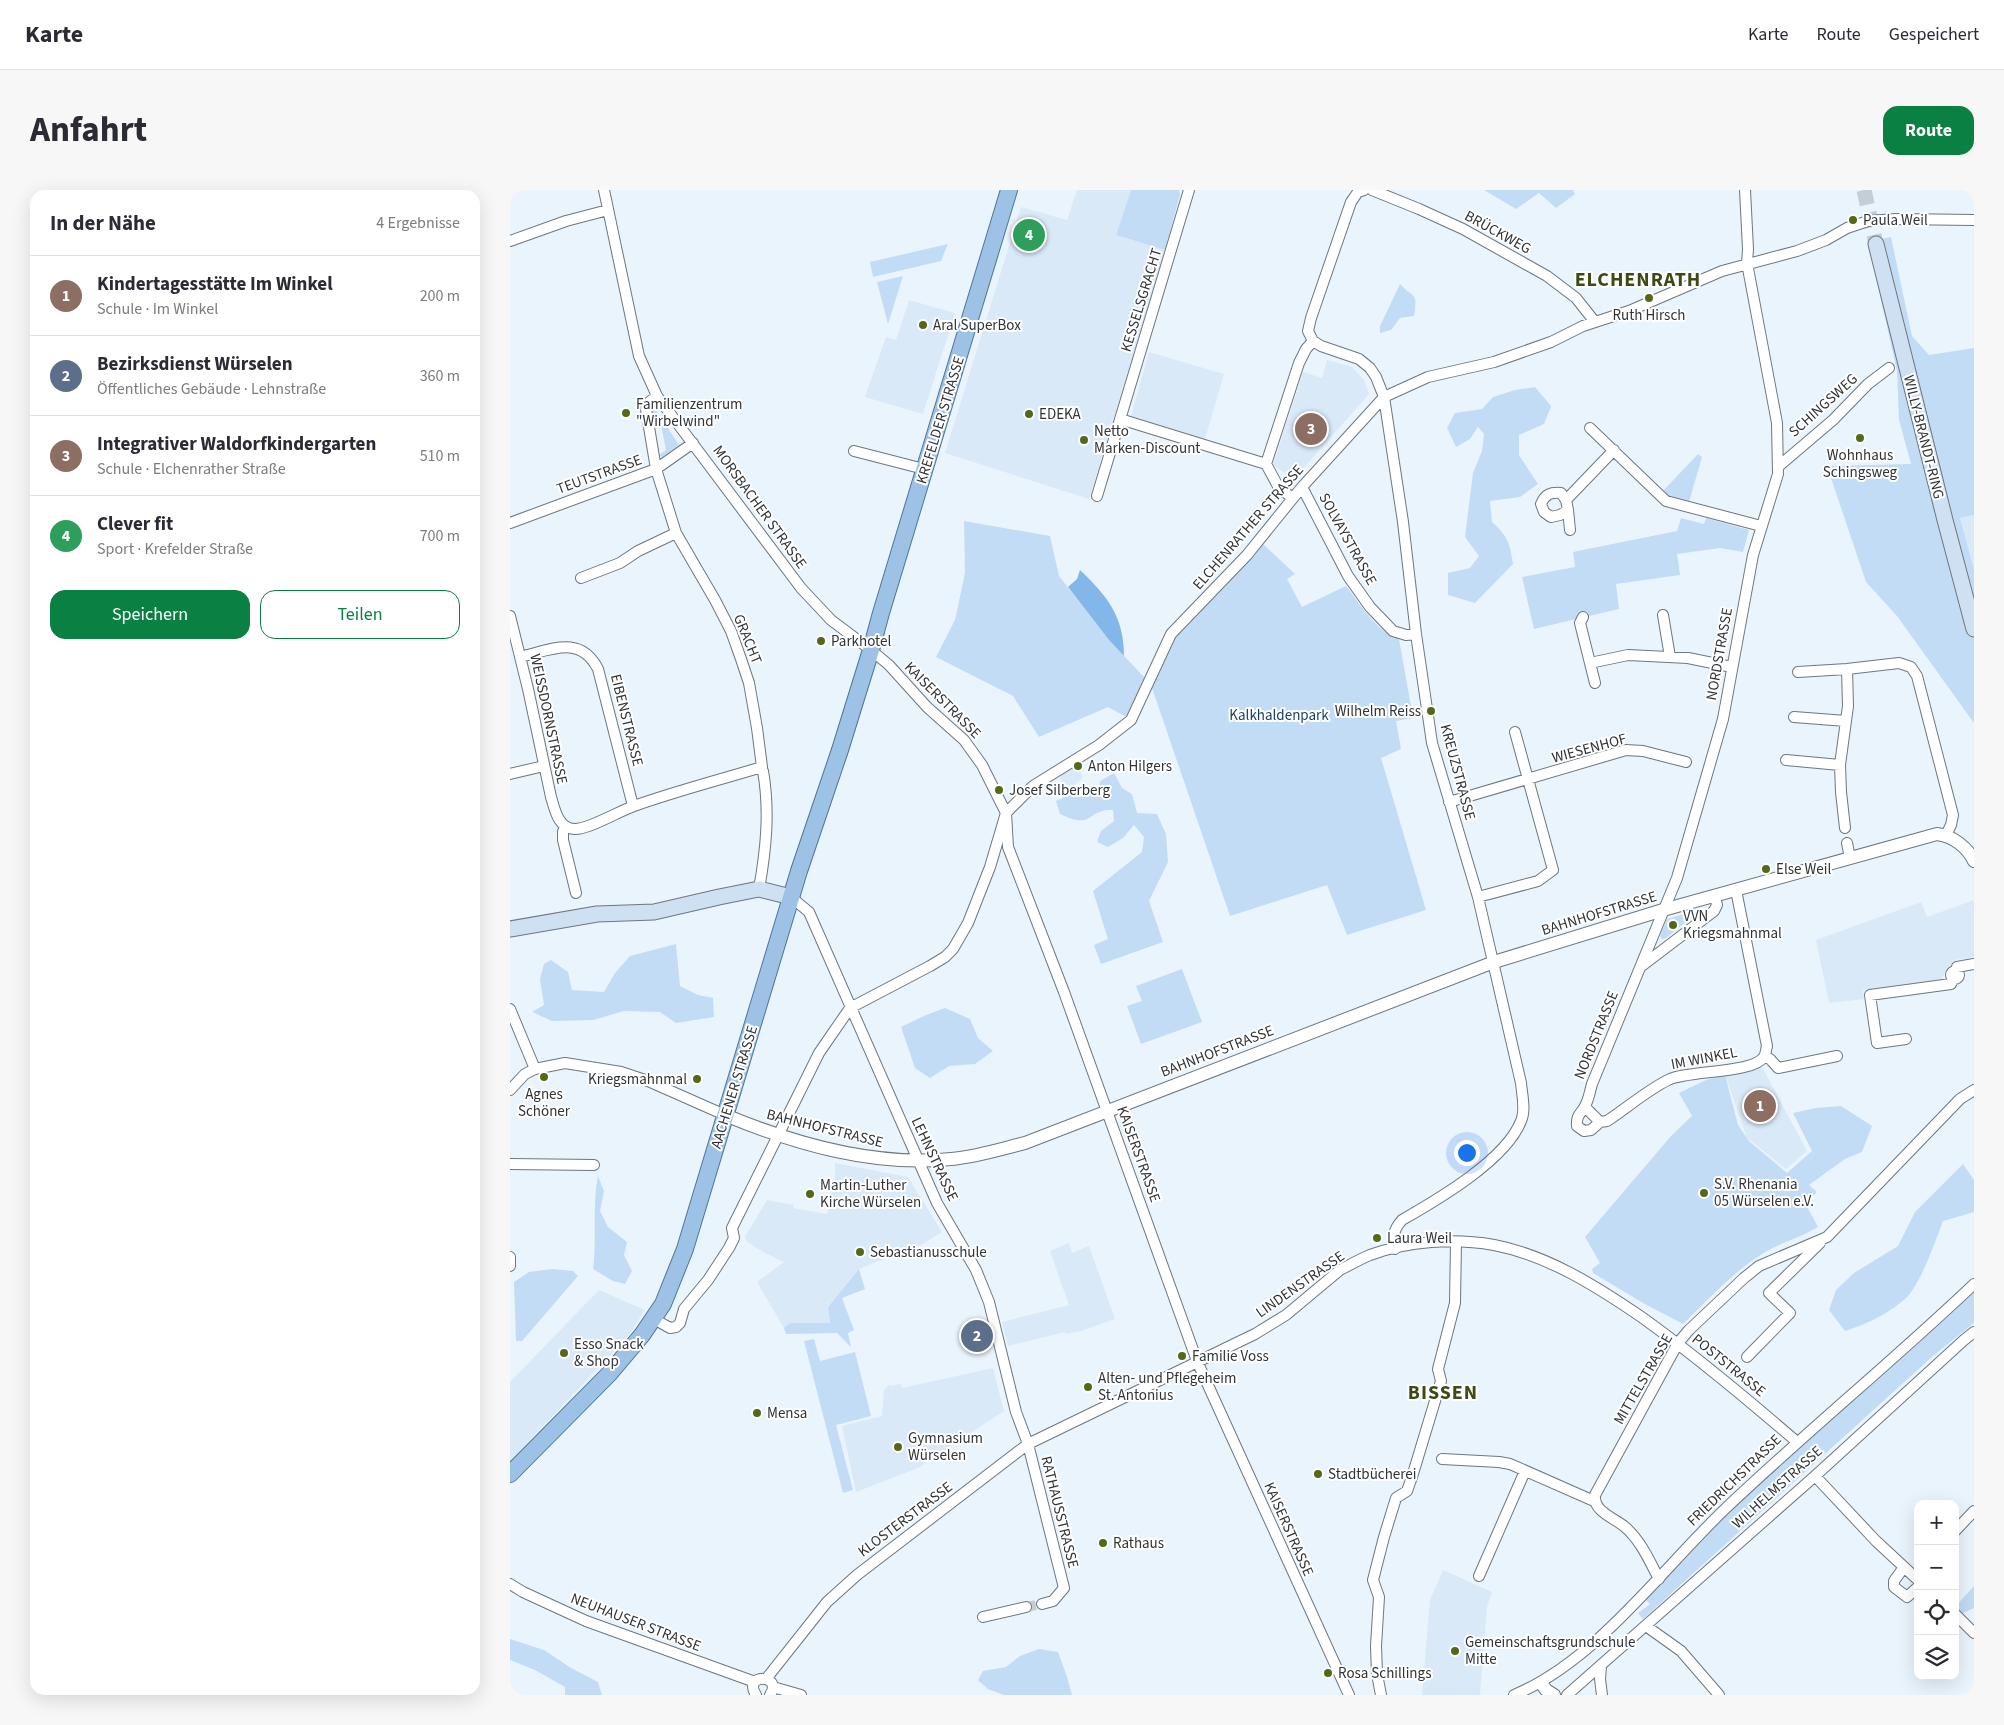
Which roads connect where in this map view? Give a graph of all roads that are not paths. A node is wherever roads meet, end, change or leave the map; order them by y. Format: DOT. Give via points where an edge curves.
graph roads {
  1 [pos="604,190"];
  2 [pos="1009,190"];
  3 [pos="1189,190"];
  4 [pos="1372,190"];
  5 [pos="1745,190"];
  6 [pos="1361,191"];
  7 [pos="608,210"];
  8 [pos="1972,217"];
  9 [pos="510,240"];
  10 [pos="1876,244"];
  11 [pos="1746,263"];
  12 [pos="1596,322"];
  13 [pos="1313,341"];
  14 [pos="1889,368"];
  15 [pos="657,396"];
  16 [pos="1384,398"];
  17 [pos="1120,419"];
  18 [pos="1590,428"];
  19 [pos="693,443"];
  20 [pos="1614,450"];
  21 [pos="854,451"];
  22 [pos="1266,464"];
  23 [pos="1779,466"];
  24 [pos="656,469"];
  25 [pos="924,469"];
  26 [pos="1302,487"];
  27 [pos="1097,496"];
  28 [pos="1293,498"];
  29 [pos="510,523"];
  30 [pos="1761,526"];
  31 [pos="1570,530"];
  32 [pos="676,533"];
  33 [pos="581,578"];
  34 [pos="1662,615"];
  35 [pos="510,616"];
  36 [pos="1583,617"];
  37 [pos="1974,629"];
  38 [pos="1416,634"];
  39 [pos="871,650"];
  40 [pos="520,657"];
  41 [pos="1670,657"];
  42 [pos="1590,663"];
  43 [pos="1732,667"];
  44 [pos="1847,669"];
  45 [pos="1798,672"];
  46 [pos="1595,682"];
  47 [pos="1794,717"];
  48 [pos="1846,721"];
  49 [pos="1516,732"];
  50 [pos="1786,760"];
  51 [pos="1686,762"];
  52 [pos="1840,765"];
  53 [pos="544,766"];
  54 [pos="762,769"];
  55 [pos="510,774"];
  56 [pos="1528,780"];
  57 [pos="1449,802"];
  58 [pos="633,806"];
  59 [pos="1006,813"];
  60 [pos="565,826"];
  61 [pos="1845,828"];
  62 [pos="1942,835"];
  63 [pos="1848,843"];
  64 [pos="1850,858"];
  65 [pos="1974,861"];
  66 [pos="759,889"];
  67 [pos="1736,890"];
  68 [pos="576,893"];
  69 [pos="1715,896"];
  70 [pos="791,897"];
  71 [pos="1478,898"];
  72 [pos="1663,910"];
  73 [pos="510,929"];
  74 [pos="1494,962"];
  75 [pos="1974,964"];
  76 [pos="1642,965"];
  77 [pos="850,1008"];
  78 [pos="510,1009"];
  79 [pos="1906,1039"];
  80 [pos="1837,1056"];
  81 [pos="1764,1057"];
  82 [pos="535,1069"];
  83 [pos="510,1090"];
  84 [pos="1974,1090"];
  85 [pos="1585,1107"];
  86 [pos="1106,1110"];
  87 [pos="725,1115"];
  88 [pos="1600,1122"];
  89 [pos="778,1136"];
  90 [pos="918,1161"];
  91 [pos="510,1164"];
  92 [pos="594,1165"];
  93 [pos="1827,1236"];
  94 [pos="1456,1242"];
  95 [pos="1395,1249"];
  96 [pos="510,1257"];
  97 [pos="510,1266"];
  98 [pos="1974,1284"];
  99 [pos="654,1319"];
  100 [pos="1974,1332"];
  101 [pos="1678,1344"];
  102 [pos="1747,1357"];
  103 [pos="1197,1361"];
  104 [pos="1797,1442"];
  105 [pos="1028,1444"];
  106 [pos="1442,1459"];
  107 [pos="1525,1472"];
  108 [pos="510,1474"];
  109 [pos="1815,1476"];
  110 [pos="1594,1501"];
  111 [pos="1974,1511"];
  112 [pos="1959,1527"];
  113 [pos="1904,1567"];
  114 [pos="1914,1574"];
  115 [pos="1479,1576"];
  116 [pos="1659,1578"];
  117 [pos="510,1584"];
  118 [pos="1915,1590"];
  119 [pos="1042,1604"];
  120 [pos="1026,1607"];
  121 [pos="983,1617"];
  122 [pos="1959,1618"];
  123 [pos="1646,1626"];
  124 [pos="1974,1633"];
  125 [pos="1601,1666"];
  126 [pos="766,1679"];
  127 [pos="1541,1683"];
  128 [pos="754,1691"];
  129 [pos="771,1691"];
  130 [pos="787,1693"];
  131 [pos="801,1695"];
  132 [pos="1349,1695"];
  133 [pos="1381,1695"];
  134 [pos="1514,1695"];
  135 [pos="1554,1695"];
  136 [pos="1567,1695"];
  137 [pos="1602,1695"];
  138 [pos="1719,1695"];
  1 -- 7 [label="street, MORSBACHER STRASSE"];
  2 -- 25 [label="main road, KREFELDER STRASSE"];
  3 -- 17 [label="street, KESSELSGRACHT"];
  4 -- 12 [label="street, BRÜCKWEG" via="1463,229 1547,276 1576,298"];
  5 -- 11 [label="street, NORDSTRASSE"];
  6 -- 13 [label="street" via="1350,202 1311,318 1308,331"];
  7 -- 9 [label="street"];
  7 -- 15 [label="street, MORSBACHER STRASSE" via="639,356"];
  8 -- 11 [label="street, ELCHENRATHER STRASSE" via="1868,221 1797,251"];
  10 -- 37 [label="main road, WILLY-BRANDT-RING"];
  11 -- 12 [label="street, ELCHENRATHER STRASSE"];
  11 -- 23 [label="street, NORDSTRASSE" via="1777,424"];
  12 -- 16 [label="street, ELCHENRATHER STRASSE" via="1494,362 1428,377"];
  13 -- 16 [label="street, KREUZSTRASSE" via="1359,359 1370,368"];
  13 -- 22 [label="street" via="1299,363"];
  14 -- 23 [label="street, SCHINGSWEG"];
  15 -- 19 [label="street, MORSBACHER STRASSE"];
  15 -- 24 [label="street, GRACHT" via="646,409"];
  16 -- 26 [label="street, ELCHENRATHER STRASSE"];
  16 -- 38 [label="street, KREUZSTRASSE"];
  17 -- 22 [label="street"];
  17 -- 27 [label="street, KESSELSGRACHT"];
  18 -- 20 [label="street"];
  19 -- 24 [label="street, TEUTSTRASSE"];
  19 -- 39 [label="street, MORSBACHER STRASSE" via="800,588 831,620"];
  20 -- 30 [label="street" via="1666,501"];
  20 -- 31 [label="street" via="1567,505"];
  21 -- 25 [label="street"];
  22 -- 28 [label="street" via="1279,488"];
  23 -- 30 [label="street, NORDSTRASSE"];
  24 -- 29 [label="street, TEUTSTRASSE"];
  24 -- 32 [label="street, GRACHT"];
  25 -- 39 [label="main road, KREFELDER STRASSE"];
  26 -- 28 [label="street, ELCHENRATHER STRASSE"];
  26 -- 38 [label="street, SOLVAYSTRASSE" via="1348,576 1370,607 1393,631"];
  28 -- 59 [label="street, ELCHENRATHER STRASSE" via="1247,554 1171,634 1131,720 1099,745 1033,786"];
  30 -- 43 [label="street, NORDSTRASSE"];
  32 -- 33 [label="street" via="620,563"];
  32 -- 54 [label="street, GRACHT" via="715,600 741,659 749,683"];
  34 -- 41 [label="street"];
  35 -- 40 [label="street, WEISSDORNSTRASSE"];
  36 -- 42 [label="street" via="1580,623"];
  38 -- 57 [label="street, KREUZSTRASSE" via="1432,744"];
  39 -- 59 [label="street, KAISERSTRASSE" via="973,751"];
  39 -- 70 [label="main road, AACHENER STRASSE"];
  40 -- 53 [label="street, WEISSDORNSTRASSE"];
  40 -- 58 [label="street, EIBENSTRASSE" via="566,646 575,647 593,659"];
  41 -- 42 [label="street" via="1628,655"];
  41 -- 43 [label="street"];
  42 -- 46 [label="street"];
  43 -- 72 [label="street, NORDSTRASSE" via="1709,768 1677,878"];
  44 -- 45 [label="street"];
  44 -- 48 [label="street"];
  44 -- 62 [label="street" via="1899,663 1911,667 1917,676 1953,815 1951,825"];
  47 -- 48 [label="street"];
  48 -- 52 [label="street"];
  49 -- 56 [label="street"];
  50 -- 52 [label="street"];
  51 -- 56 [label="street, WIESENHOF" via="1626,750"];
  52 -- 61 [label="street"];
  53 -- 55 [label="street"];
  53 -- 60 [label="street, WEISSDORNSTRASSE" via="556,814"];
  54 -- 58 [label="street"];
  54 -- 66 [label="street, GRACHT" via="767,793 766,841"];
  56 -- 57 [label="street, WIESENHOF"];
  56 -- 71 [label="street" via="1554,870 1538,881"];
  57 -- 71 [label="street, KREUZSTRASSE"];
  58 -- 60 [label="street" via="584,827 573,829"];
  59 -- 77 [label="street" via="990,867 968,923 953,949 930,966"];
  59 -- 86 [label="street, KAISERSTRASSE" via="1008,847"];
  60 -- 68 [label="street, WEISSDORNSTRASSE" via="563,840"];
  62 -- 64 [label="street, BAHNHOFSTRASSE"];
  62 -- 65 [label="street" via="1966,850"];
  63 -- 64 [label="street"];
  64 -- 67 [label="street, BAHNHOFSTRASSE"];
  66 -- 70 [label="main road"];
  66 -- 73 [label="main road" via="654,912 597,914"];
  67 -- 69 [label="street, BAHNHOFSTRASSE"];
  67 -- 81 [label="street" via="1767,1046"];
  69 -- 72 [label="street, BAHNHOFSTRASSE"];
  69 -- 76 [label="street" via="1717,905 1714,911"];
  70 -- 77 [label="street, LEHNSTRASSE" via="809,912"];
  70 -- 87 [label="main road, AACHENER STRASSE"];
  71 -- 74 [label="street, KREUZSTRASSE"];
  72 -- 74 [label="street, BAHNHOFSTRASSE"];
  72 -- 76 [label="street, NORDSTRASSE"];
  74 -- 86 [label="street, BAHNHOFSTRASSE"];
  74 -- 95 [label="street, KREUZSTRASSE" via="1521,1083 1522,1119 1514,1136 1499,1152 1458,1185 1402,1220 1395,1228"];
  75 -- 79 [label="street" via="1957,967 1951,984 1870,995 1877,1047"];
  76 -- 85 [label="street, NORDSTRASSE"];
  77 -- 89 [label="street" via="820,1053"];
  77 -- 90 [label="street, LEHNSTRASSE"];
  78 -- 82 [label="street"];
  80 -- 81 [label="street" via="1778,1068"];
  81 -- 88 [label="street, IM WINKEL" via="1758,1062 1724,1071 1669,1079"];
  82 -- 83 [label="street" via="525,1074"];
  82 -- 87 [label="street" via="565,1063 620,1072"];
  84 -- 93 [label="street, MITTELSTRASSE" via="1960,1099"];
  85 -- 88 [label="street"];
  85 -- 88 [label="street, NORDSTRASSE" via="1576,1119 1578,1126 1584,1131 1591,1130"];
  86 -- 90 [label="street, BAHNHOFSTRASSE" via="1025,1143 952,1159"];
  86 -- 103 [label="street, KAISERSTRASSE"];
  87 -- 89 [label="street, BAHNHOFSTRASSE"];
  87 -- 99 [label="main road, AACHENER STRASSE" via="684,1249"];
  89 -- 90 [label="street, BAHNHOFSTRASSE" via="872,1157"];
  89 -- 99 [label="street" via="732,1228 734,1238 729,1248 684,1310 680,1323 670,1328"];
  90 -- 105 [label="street, LEHNSTRASSE" via="937,1203 976,1270 989,1302 1016,1412"];
  91 -- 92 [label="street"];
  93 -- 101 [label="street, MITTELSTRASSE" via="1759,1266"];
  93 -- 102 [label="street, MITTELSTRASSE" via="1769,1293 1790,1313"];
  94 -- 95 [label="street, LINDENSTRASSE" via="1413,1244"];
  94 -- 101 [label="street, POSTSTRASSE" via="1494,1245 1534,1257 1607,1293"];
  94 -- 133 [label="street" via="1455,1303 1438,1369 1441,1381 1407,1491 1396,1498 1373,1580 1380,1597 1376,1646"];
  95 -- 103 [label="street, LINDENSTRASSE" via="1370,1255 1340,1270 1286,1315 1255,1334"];
  96 -- 97 [label="street"];
  98 -- 104 [label="street, FRIEDRICHSTRASSE"];
  99 -- 108 [label="main road, AACHENER STRASSE" via="609,1374"];
  100 -- 109 [label="street, WILHELMSTRASSE"];
  101 -- 104 [label="street, POSTSTRASSE"];
  101 -- 110 [label="street, MITTELSTRASSE"];
  103 -- 105 [label="street, KLOSTERSTRASSE"];
  103 -- 132 [label="street, KAISERSTRASSE"];
  104 -- 116 [label="street, FRIEDRICHSTRASSE" via="1707,1527"];
  105 -- 119 [label="street, RATHAUSSTRASSE" via="1064,1588 1053,1601"];
  105 -- 126 [label="street, KLOSTERSTRASSE" via="857,1575 827,1602"];
  106 -- 107 [label="street" via="1499,1462"];
  107 -- 110 [label="street"];
  107 -- 115 [label="street"];
  109 -- 113 [label="street"];
  109 -- 123 [label="street, WILHELMSTRASSE"];
  110 -- 116 [label="street" via="1640,1543"];
  111 -- 112 [label="street"];
  113 -- 114 [label="street"];
  113 -- 118 [label="street" via="1894,1581 1894,1587 1907,1597"];
  116 -- 127 [label="street, FRIEDRICHSTRASSE" via="1585,1651"];
  117 -- 128 [label="street, NEUHAUSER STRASSE" via="586,1621"];
  120 -- 121 [label="street"];
  122 -- 124 [label="street"];
  123 -- 125 [label="street, WILHELMSTRASSE"];
  123 -- 138 [label="street" via="1681,1651"];
  125 -- 136 [label="street, WILHELMSTRASSE"];
  125 -- 137 [label="street"];
  126 -- 128 [label="street" via="758,1680"];
  126 -- 129 [label="street" via="772,1683"];
  127 -- 134 [label="street, FRIEDRICHSTRASSE"];
  127 -- 135 [label="street"];
  129 -- 130 [label="street"];
  130 -- 131 [label="street"];
}
